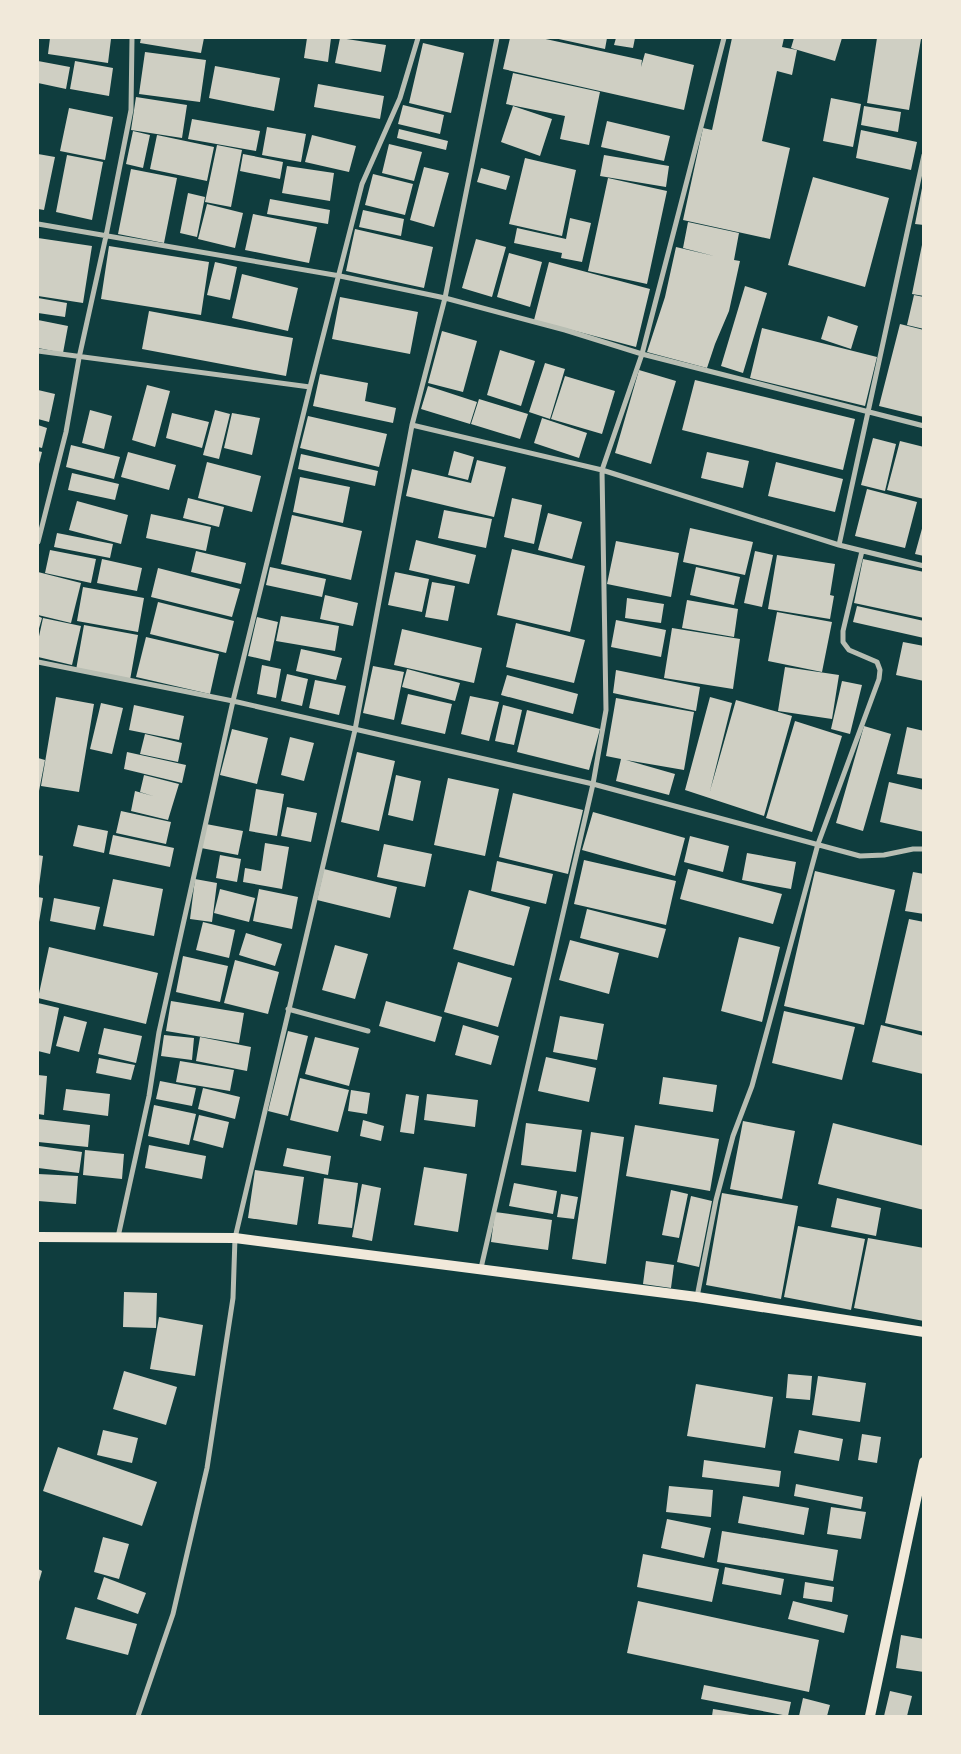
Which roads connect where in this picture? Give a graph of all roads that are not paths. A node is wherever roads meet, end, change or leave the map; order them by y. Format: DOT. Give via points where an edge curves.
graph roads {
  1 [pos="132,38"];
  2 [pos="418,38"];
  3 [pos="497,38"];
  4 [pos="724,38"];
  5 [pos="924,156"];
  6 [pos="38,224"];
  7 [pos="106,236"];
  8 [pos="340,276"];
  9 [pos="445,298"];
  10 [pos="38,351"];
  11 [pos="642,354"];
  12 [pos="78,358"];
  13 [pos="310,387"];
  14 [pos="868,411"];
  15 [pos="412,425"];
  16 [pos="924,426"];
  17 [pos="602,470"];
  18 [pos="38,542"];
  19 [pos="839,546"];
  20 [pos="862,551"];
  21 [pos="924,566"];
  22 [pos="38,662"];
  23 [pos="233,701"];
  24 [pos="355,730"];
  25 [pos="593,784"];
  26 [pos="818,844"];
  27 [pos="924,849"];
  28 [pos="288,1009"];
  29 [pos="368,1030"];
  30 [pos="38,1237"];
  31 [pos="118,1238"];
  32 [pos="235,1238"];
  33 [pos="481,1268"];
  34 [pos="697,1297"];
  35 [pos="924,1332"];
  36 [pos="924,1462"];
  37 [pos="138,1716"];
  38 [pos="870,1716"];
  1 -- 7 [label="street" via="131,110"];
  2 -- 8 [label="street" via="400,98 362,184"];
  3 -- 9 [label="street"];
  4 -- 11 [label="street"];
  5 -- 14 [label="street"];
  6 -- 7 [label="street"];
  7 -- 8 [label="street"];
  7 -- 12 [label="street"];
  8 -- 9 [label="street"];
  8 -- 13 [label="street"];
  9 -- 11 [label="street"];
  9 -- 15 [label="street"];
  10 -- 12 [label="street"];
  11 -- 14 [label="street"];
  11 -- 17 [label="street"];
  12 -- 13 [label="street"];
  12 -- 18 [label="street" via="66,432"];
  13 -- 23 [label="street"];
  14 -- 16 [label="street"];
  14 -- 19 [label="street"];
  15 -- 17 [label="street"];
  15 -- 24 [label="street"];
  17 -- 19 [label="street"];
  17 -- 25 [label="street" via="606,710"];
  19 -- 20 [label="street"];
  20 -- 21 [label="street"];
  20 -- 26 [label="street" via="843,642 849,650 877,662 879,679"];
  22 -- 23 [label="street"];
  23 -- 24 [label="street"];
  23 -- 31 [label="street" via="159,1032 149,1096"];
  24 -- 25 [label="street"];
  24 -- 28 [label="street"];
  25 -- 26 [label="street"];
  25 -- 33 [label="street"];
  26 -- 27 [label="street" via="860,856"];
  26 -- 34 [label="street" via="752,1086 733,1136 716,1200"];
  28 -- 29 [label="street"];
  28 -- 32 [label="street"];
  30 -- 31 [label="main road"];
  31 -- 32 [label="main road"];
  32 -- 33 [label="main road"];
  32 -- 37 [label="street" via="233,1298 207,1468 173,1614"];
  33 -- 34 [label="main road"];
  34 -- 35 [label="main road"];
  36 -- 38 [label="main road"];
}
